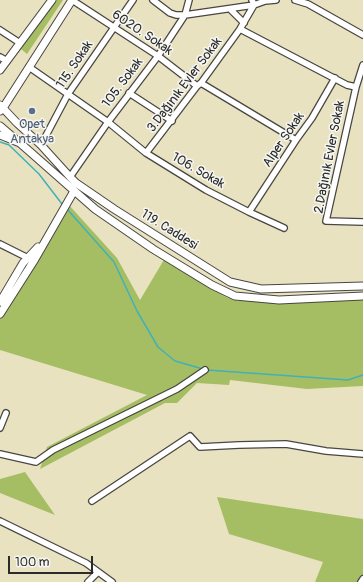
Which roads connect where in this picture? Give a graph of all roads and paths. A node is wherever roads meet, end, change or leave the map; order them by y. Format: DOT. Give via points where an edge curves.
graph roads {
  1 [pos="52,0"];
  2 [pos="72,0"];
  3 [pos="133,0"];
  4 [pos="153,0"];
  5 [pos="189,0"];
  6 [pos="276,0"];
  7 [pos="295,0"];
  8 [pos="253,3"];
  9 [pos="230,9"];
  10 [pos="185,15"];
  11 [pos="244,22"];
  12 [pos="114,27"];
  13 [pos="240,29"];
  14 [pos="0,30"];
  15 [pos="363,36"];
  16 [pos="20,43"];
  17 [pos="158,56"];
  18 [pos="3,59"];
  19 [pos="363,65"];
  20 [pos="29,67"];
  21 [pos="0,70"];
  22 [pos="335,78"];
  23 [pos="199,85"];
  24 [pos="356,87"];
  25 [pos="129,93"];
  26 [pos="68,94"];
  27 [pos="1,108"];
  28 [pos="172,121"];
  29 [pos="108,122"];
  30 [pos="0,126"];
  31 [pos="0,135"];
  32 [pos="296,140"];
  33 [pos="20,144"];
  34 [pos="41,145"];
  35 [pos="146,153"];
  36 [pos="70,177"];
  37 [pos="74,191"];
  38 [pos="249,212"];
  39 [pos="363,222"];
  40 [pos="284,228"];
  41 [pos="45,240"];
  42 [pos="0,244"];
  43 [pos="28,258"];
  44 [pos="363,286"];
  45 [pos="363,296"];
  46 [pos="0,302"];
  47 [pos="0,314"];
  48 [pos="205,370"];
  49 [pos="6,413"];
  50 [pos="0,428"];
  51 [pos="0,454"];
  52 [pos="363,454"];
  53 [pos="92,501"];
  54 [pos="0,521"];
  55 [pos="98,572"];
  56 [pos="363,579"];
  57 [pos="88,582"];
  58 [pos="112,582"];
  59 [pos="361,582"];
  1 -- 16 [label="street"];
  2 -- 12 [label="street, 6020. Sokak"];
  2 -- 20 [label="street"];
  3 -- 12 [label="street, 115. Sokak"];
  4 -- 10 [label="street" via="170,13"];
  5 -- 10 [label="street, 105. Sokak"];
  6 -- 8 [label="street"];
  7 -- 15 [label="street" via="308,4"];
  8 -- 9 [label="street"];
  8 -- 11 [label="street, 3.Dağınık Evler Sokak"];
  9 -- 10 [label="street"];
  9 -- 11 [label="street"];
  10 -- 17 [label="street, 105. Sokak"];
  11 -- 13 [label="street, 3.Dağınık Evler Sokak"];
  12 -- 17 [label="street, 6020. Sokak"];
  12 -- 26 [label="street, 115. Sokak"];
  13 -- 22 [label="street"];
  13 -- 23 [label="street, 3.Dağınık Evler Sokak"];
  14 -- 16 [label="street"];
  16 -- 18 [label="street"];
  17 -- 23 [label="street, 6020. Sokak"];
  17 -- 25 [label="street, 105. Sokak"];
  18 -- 21 [label="street"];
  19 -- 24 [label="street, 2.Dağınık Evler Sokak"];
  20 -- 26 [label="street, 106. Sokak"];
  20 -- 27 [label="street"];
  22 -- 24 [label="street"];
  22 -- 32 [label="street, Alper Sokak"];
  23 -- 28 [label="street, 3.Dağınık Evler Sokak"];
  23 -- 32 [label="street, 6020. Sokak"];
  24 -- 39 [label="street, 2.Dağınık Evler Sokak" via="326,221"];
  25 -- 28 [label="street"];
  25 -- 29 [label="street, 105. Sokak"];
  26 -- 29 [label="street, 106. Sokak"];
  26 -- 34 [label="street, 115. Sokak"];
  27 -- 34 [label="street, 119. Caddesi"];
  28 -- 35 [label="street, 3.Dağınık Evler Sokak"];
  29 -- 35 [label="street, 106. Sokak"];
  29 -- 36 [label="street, 105. Sokak"];
  30 -- 33 [label="street, 119. Caddesi"];
  31 -- 33 [label="street, 119. Caddesi"];
  32 -- 38 [label="street, Alper Sokak"];
  33 -- 37 [label="street, 119. Caddesi"];
  34 -- 36 [label="street, 119. Caddesi"];
  35 -- 38 [label="street, 106. Sokak" via="206,190"];
  36 -- 44 [label="street, 119. Caddesi" via="114,209 230,282 261,289"];
  37 -- 41 [label="street"];
  37 -- 45 [label="street, 119. Caddesi" via="95,209 153,249 235,296 279,300"];
  38 -- 40 [label="street, 106. Sokak"];
  41 -- 43 [label="street"];
  41 -- 47 [label="street"];
  42 -- 43 [label="street"];
  43 -- 46 [label="street"];
  48 -- 51 [label="street" via="177,389 53,450 36,462"];
  49 -- 50 [label="street"];
  52 -- 53 [label="street" via="286,444 200,447 190,436"];
  54 -- 55 [label="street"];
  55 -- 57 [label="street"];
  55 -- 58 [label="street"];
  56 -- 59 [label="street"];
}
